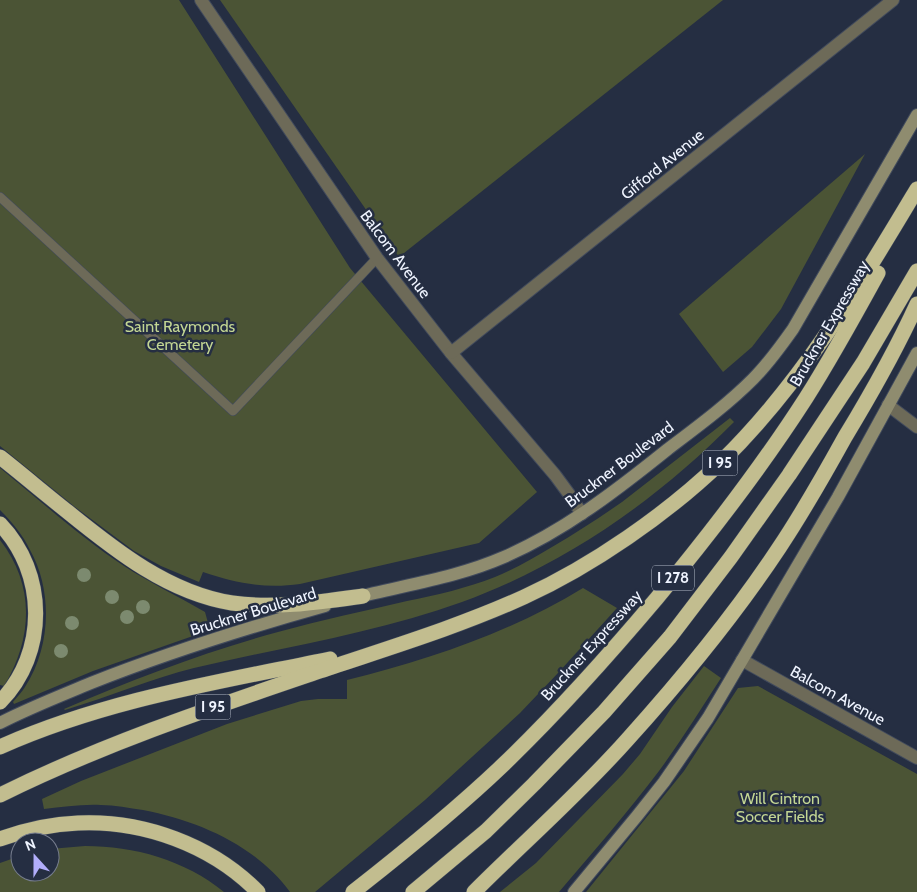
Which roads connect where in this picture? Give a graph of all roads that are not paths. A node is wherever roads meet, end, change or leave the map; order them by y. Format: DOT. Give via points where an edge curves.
graph roads {
  1 [pos="201,0"];
  2 [pos="893,0"];
  3 [pos="917,114"];
  4 [pos="917,189"];
  5 [pos="0,197"];
  6 [pos="917,201"];
  7 [pos="377,258"];
  8 [pos="917,271"];
  9 [pos="917,304"];
  10 [pos="451,353"];
  11 [pos="917,353"];
  12 [pos="888,405"];
  13 [pos="917,426"];
  14 [pos="0,457"];
  15 [pos="582,514"];
  16 [pos="0,524"];
  17 [pos="363,596"];
  18 [pos="431,633"];
  19 [pos="742,660"];
  20 [pos="0,702"];
  21 [pos="0,723"];
  22 [pos="0,747"];
  23 [pos="917,758"];
  24 [pos="0,794"];
  25 [pos="486,832"];
  26 [pos="0,839"];
  27 [pos="258,892"];
  28 [pos="353,892"];
  29 [pos="413,892"];
  30 [pos="422,892"];
  31 [pos="474,892"];
  32 [pos="574,892"];
  1 -- 7 [label="street, Balcom Avenue"];
  2 -- 10 [label="street, Gifford Avenue"];
  3 -- 15 [label="main road, Bruckner Boulevard" via="797,321 765,366 727,403"];
  4 -- 18 [label="highway, I 95" via="846,306 808,361 766,414 695,485 586,564 495,610"];
  5 -- 7 [label="lane" via="233,411"];
  6 -- 28 [label="highway, Bruckner Expressway / I 278" via="806,398 738,496 675,576 598,666 504,764"];
  7 -- 10 [label="street, Balcom Avenue"];
  8 -- 25 [label="highway" via="863,363 803,454 690,611 604,712"];
  9 -- 31 [label="highway" via="877,383 810,498 742,601 698,658 615,753"];
  10 -- 15 [label="street, Balcom Avenue" via="555,475"];
  11 -- 12 [label="main road"];
  12 -- 13 [label="street"];
  12 -- 19 [label="main road"];
  14 -- 17 [label="highway" via="123,554 200,595 268,605"];
  15 -- 17 [label="main road, Bruckner Boulevard" via="520,550 487,564"];
  16 -- 20 [label="highway" via="26,565 36,608 33,640 26,664 13,688"];
  17 -- 21 [label="main road, Bruckner Boulevard" via="160,657"];
  18 -- 22 [label="highway" via="138,700 51,726"];
  18 -- 24 [label="highway, I 95" via="143,733"];
  19 -- 23 [label="street, Balcom Avenue"];
  19 -- 32 [label="main road" via="708,718 668,776"];
  25 -- 29 [label="highway"];
  25 -- 30 [label="highway"];
  26 -- 27 [label="highway" via="48,826 78,823 143,830 175,839 206,853"];
}
